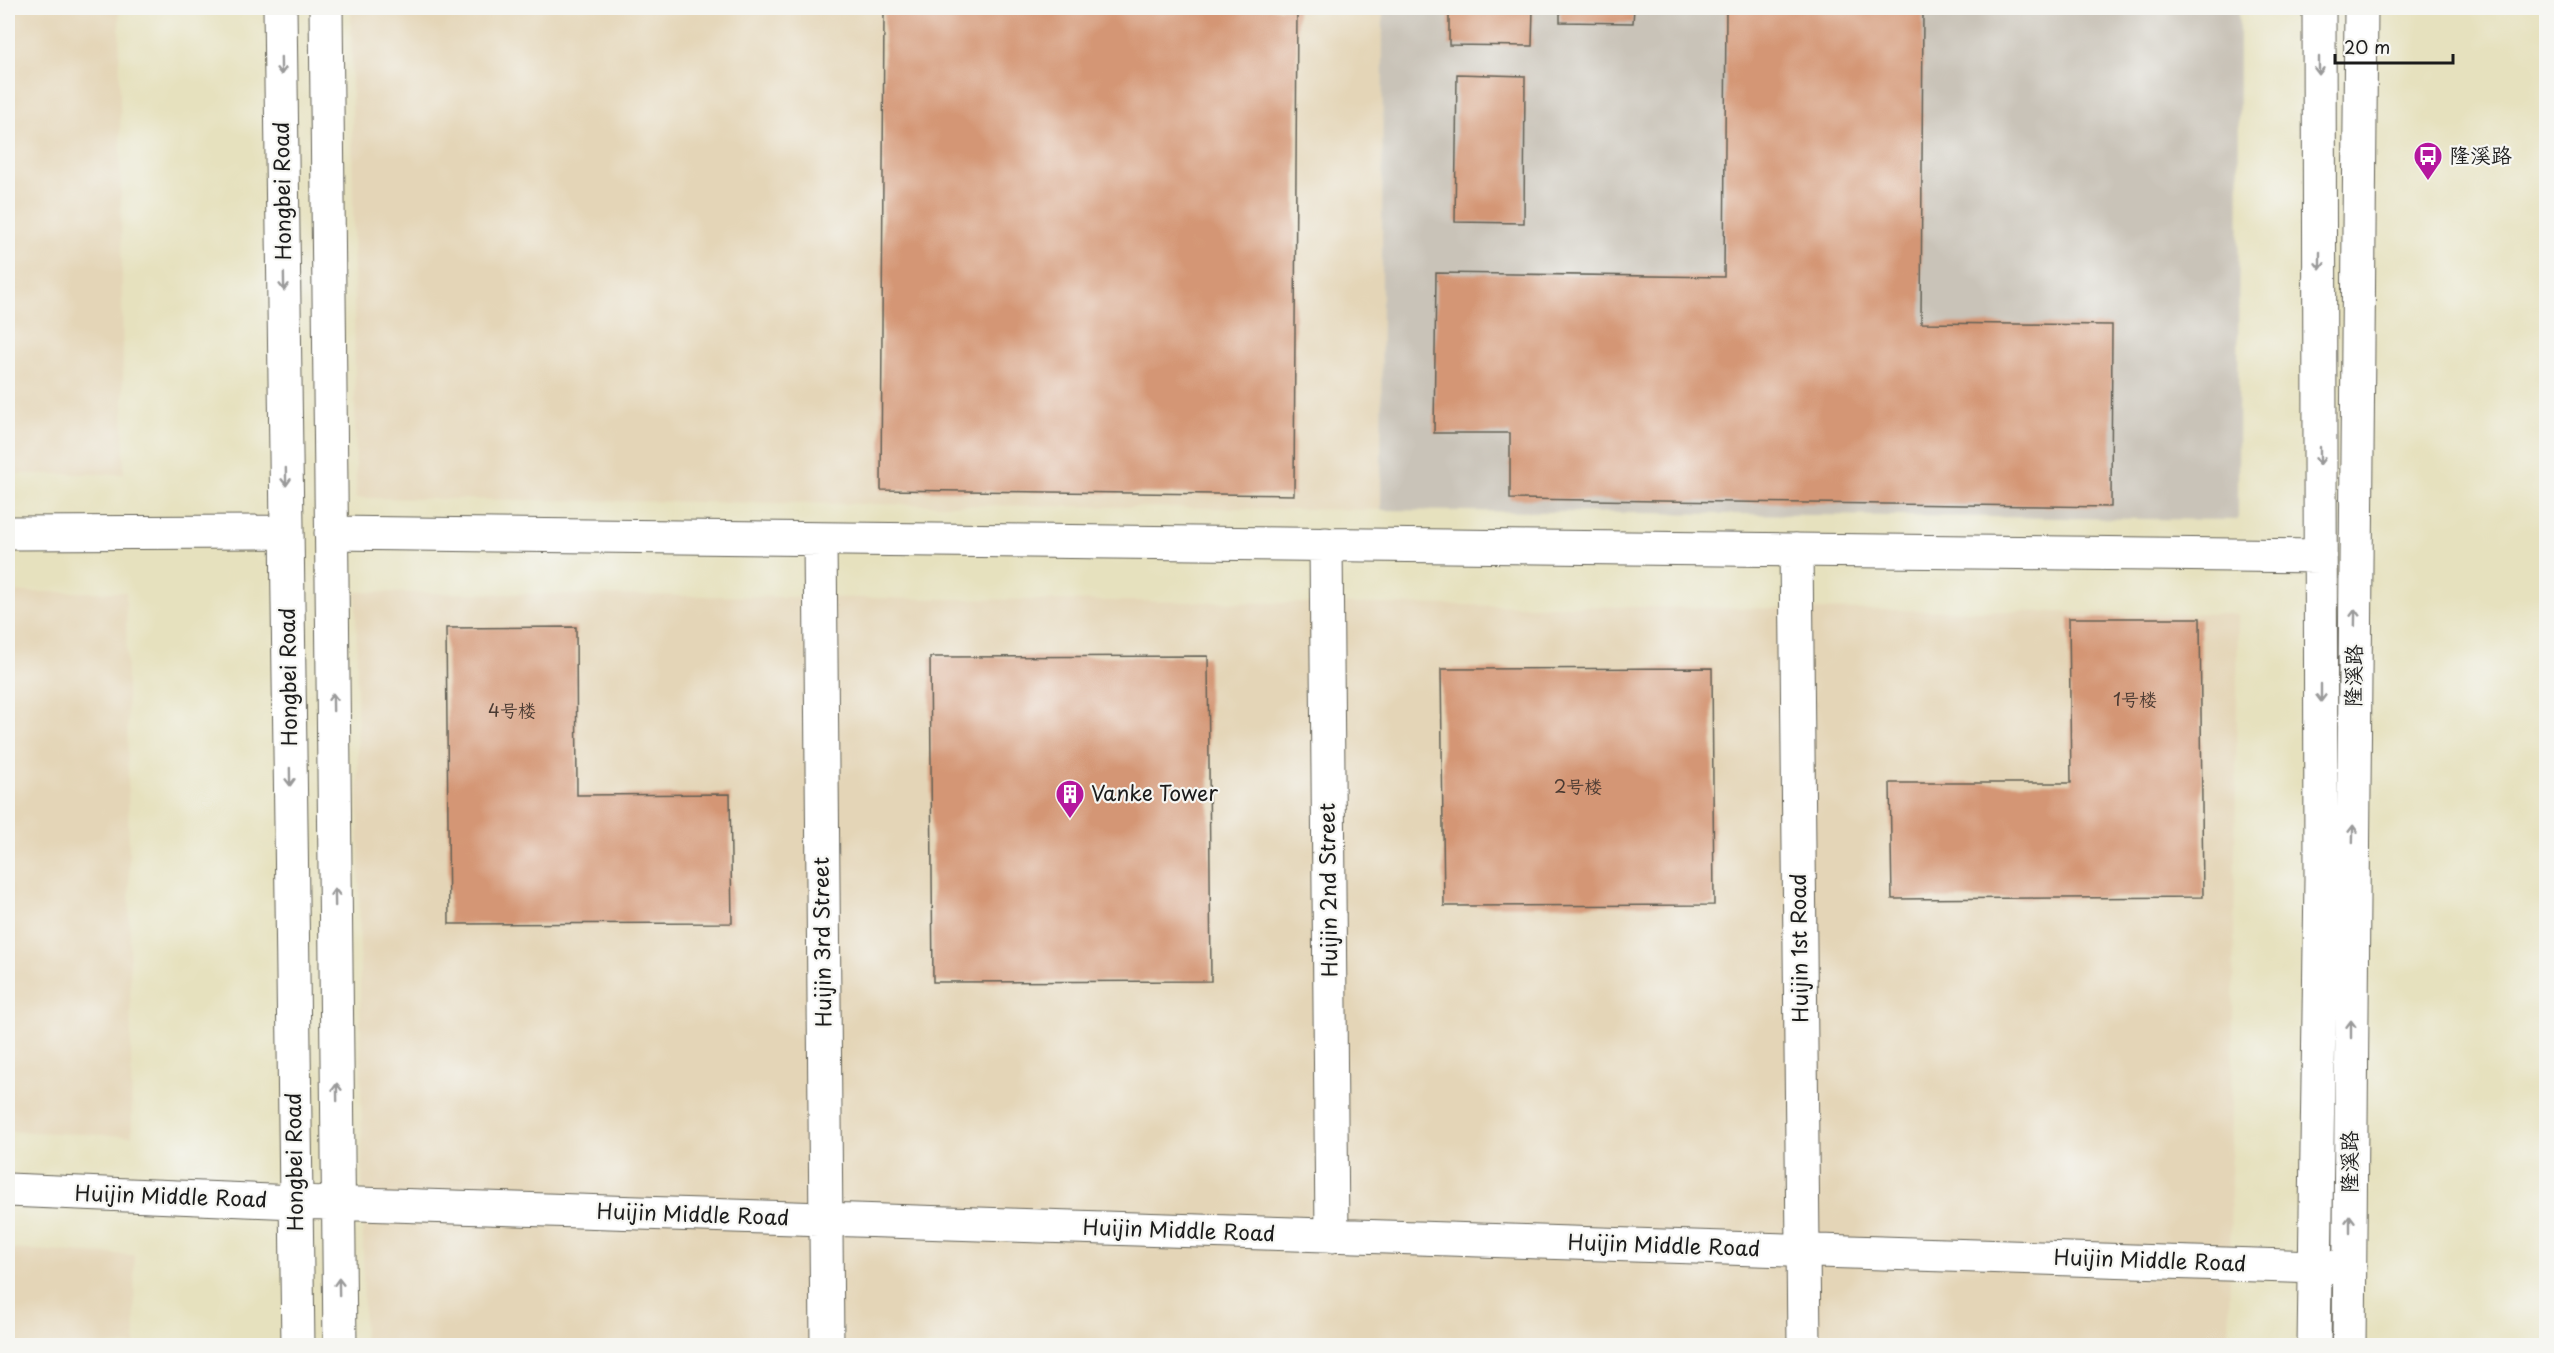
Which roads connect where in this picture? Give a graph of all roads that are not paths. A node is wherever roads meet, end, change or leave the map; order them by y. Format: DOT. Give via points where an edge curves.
graph roads {
  1 [pos="280,8"];
  2 [pos="326,8"];
  3 [pos="2319,8"];
  4 [pos="2361,8"];
  5 [pos="287,532"];
  6 [pos="8,533"];
  7 [pos="331,533"];
  8 [pos="819,538"];
  9 [pos="1326,544"];
  10 [pos="1796,550"];
  11 [pos="2320,556"];
  12 [pos="8,1190"];
  13 [pos="296,1202"];
  14 [pos="338,1204"];
  15 [pos="825,1219"];
  16 [pos="1332,1236"];
  17 [pos="1803,1250"];
  18 [pos="2316,1266"];
  19 [pos="2350,1268"];
  20 [pos="298,1346"];
  21 [pos="340,1346"];
  22 [pos="827,1346"];
  23 [pos="1804,1346"];
  24 [pos="2314,1346"];
  25 [pos="2349,1346"];
  1 -- 5 [label="street, Hongbei Road, one-way"];
  2 -- 7 [label="street, Hongbei Road"];
  3 -- 11 [label="street, 隆溪路, one-way"];
  19 -- 4 [label="street, 隆溪路, one-way"];
  5 -- 6 [label="street"];
  5 -- 13 [label="street, Hongbei Road, one-way"];
  7 -- 8 [label="street"];
  14 -- 7 [label="street, Hongbei Road, one-way"];
  8 -- 9 [label="street"];
  8 -- 15 [label="street, Huijin 3rd Street"];
  9 -- 10 [label="street"];
  9 -- 16 [label="street, Huijin 2nd Street"];
  10 -- 11 [label="street"];
  10 -- 17 [label="street, Huijin 1st Road"];
  11 -- 18 [label="street, 隆溪路, one-way"];
  12 -- 13 [label="street, Huijin Middle Road"];
  13 -- 14 [label="street, Huijin Middle Road"];
  13 -- 20 [label="street, Hongbei Road"];
  14 -- 15 [label="street, Huijin Middle Road"];
  21 -- 14 [label="street, Hongbei Road, one-way"];
  15 -- 16 [label="street, Huijin Middle Road"];
  15 -- 22 [label="street, Huijin 3rd Street"];
  16 -- 17 [label="street, Huijin Middle Road"];
  17 -- 18 [label="street, Huijin Middle Road"];
  17 -- 23 [label="street, Huijin 1st Road"];
  18 -- 19 [label="street, Huijin Middle Road"];
  18 -- 24 [label="street, 隆溪路"];
  19 -- 25 [label="street, 隆溪路"];
}
